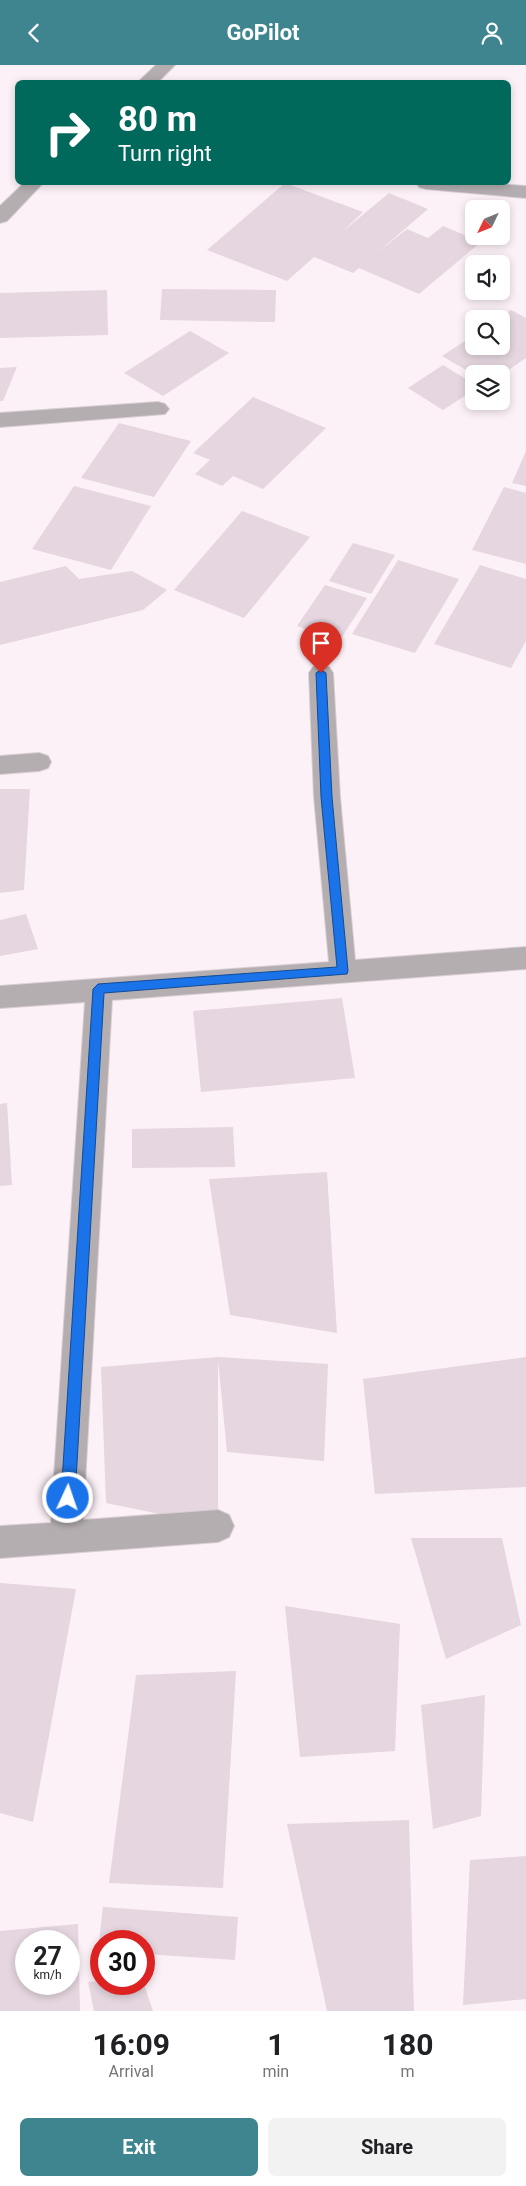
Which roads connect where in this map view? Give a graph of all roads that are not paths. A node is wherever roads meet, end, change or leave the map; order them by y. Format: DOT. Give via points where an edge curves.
graph roads {
  1 [pos="166,65"];
  2 [pos="149,80"];
  3 [pos="32,185"];
  4 [pos="448,185"];
  5 [pos="526,192"];
  6 [pos="0,217"];
  7 [pos="158,409"];
  8 [pos="0,420"];
  9 [pos="321,673"];
  10 [pos="39,761"];
  11 [pos="0,765"];
  12 [pos="526,957"];
  13 [pos="343,971"];
  14 [pos="98,989"];
  15 [pos="0,997"];
  16 [pos="218,1526"];
  17 [pos="66,1537"];
  18 [pos="0,1542"];
  1 -- 2 [label="street"];
  3 -- 6 [label="street"];
  4 -- 5 [label="street"];
  7 -- 8 [label="street"];
  9 -- 13 [label="street" via="327,797"];
  10 -- 11 [label="street"];
  12 -- 13 [label="street"];
  13 -- 14 [label="street"];
  14 -- 15 [label="street"];
  14 -- 17 [label="street"];
  16 -- 17 [label="street"];
  17 -- 18 [label="street"];
}
